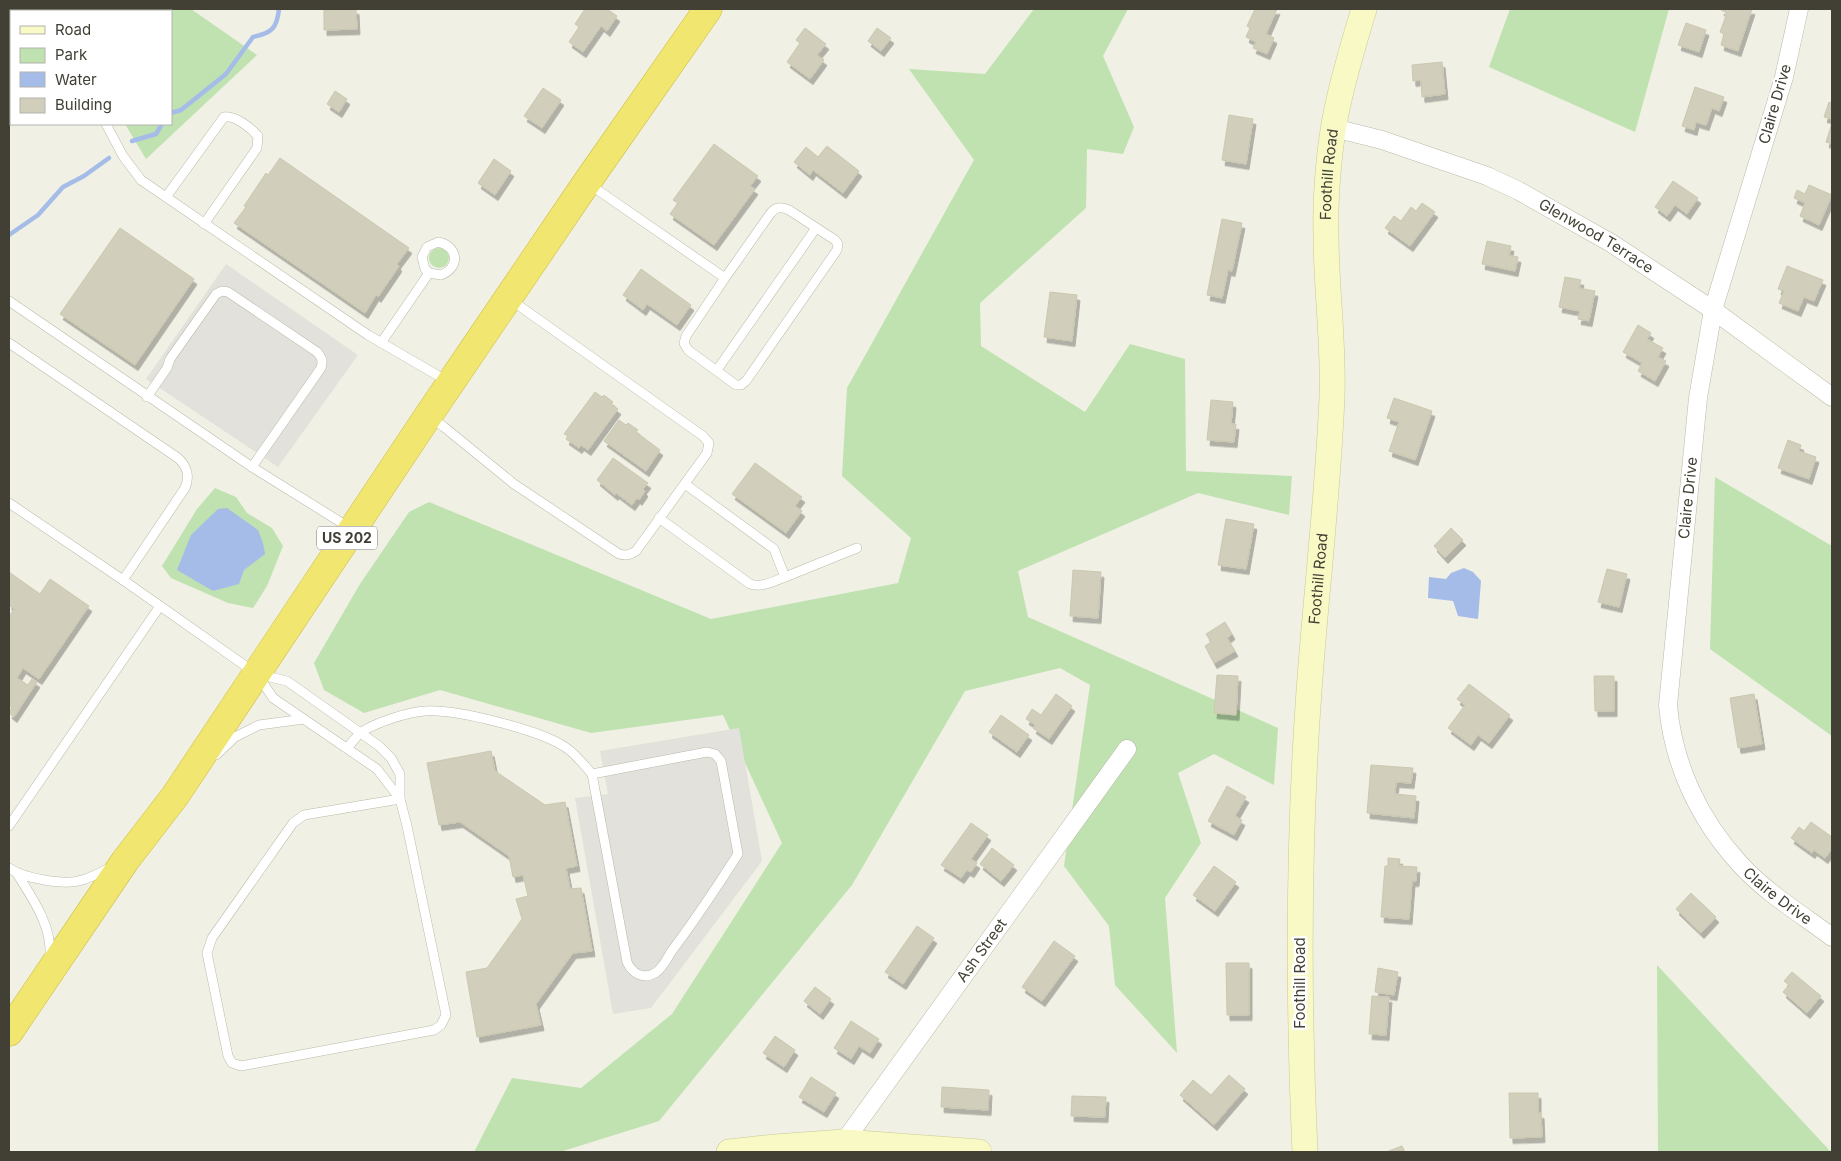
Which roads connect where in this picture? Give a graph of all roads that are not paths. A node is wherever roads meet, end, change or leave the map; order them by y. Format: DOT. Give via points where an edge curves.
graph roads {
  1 [pos="708,9"];
  2 [pos="1364,9"];
  3 [pos="1799,9"];
  4 [pos="107,125"];
  5 [pos="1334,128"];
  6 [pos="587,182"];
  7 [pos="166,197"];
  8 [pos="204,224"];
  9 [pos="816,228"];
  10 [pos="429,273"];
  11 [pos="726,278"];
  12 [pos="509,298"];
  13 [pos="9,301"];
  14 [pos="1713,310"];
  15 [pos="9,343"];
  16 [pos="381,343"];
  17 [pos="717,370"];
  18 [pos="451,384"];
  19 [pos="1832,396"];
  20 [pos="147,397"];
  21 [pos="428,416"];
  22 [pos="252,467"];
  23 [pos="685,484"];
  24 [pos="9,503"];
  25 [pos="659,518"];
  26 [pos="352,530"];
  27 [pos="857,548"];
  28 [pos="785,577"];
  29 [pos="123,580"];
  30 [pos="160,606"];
  31 [pos="257,674"];
  32 [pos="304,719"];
  33 [pos="362,732"];
  34 [pos="347,748"];
  35 [pos="1127,749"];
  36 [pos="592,774"];
  37 [pos="175,796"];
  38 [pos="400,799"];
  39 [pos="9,826"];
  40 [pos="125,861"];
  41 [pos="12,870"];
  42 [pos="1832,937"];
  43 [pos="49,973"];
  44 [pos="9,1032"];
  45 [pos="840,1147"];
  46 [pos="729,1152"];
  47 [pos="979,1152"];
  48 [pos="1305,1152"];
  1 -- 6 [label="highway, US 202"];
  2 -- 5 [label="street, Foothill Road"];
  3 -- 14 [label="street, Claire Drive" via="1784,76"];
  4 -- 7 [label="lane" via="131,168 141,180"];
  5 -- 14 [label="street, Glenwood Terrace" via="1382,140 1487,176 1519,191 1610,242"];
  5 -- 48 [label="street, Foothill Road" via="1326,235 1332,396 1309,689 1302,864 1299,973"];
  6 -- 11 [label="lane"];
  6 -- 12 [label="highway, US 202"];
  7 -- 8 [label="lane"];
  7 -- 8 [label="lane" via="224,117 232,117 254,132 258,136 257,148"];
  8 -- 16 [label="lane"];
  9 -- 11 [label="lane" via="789,210 777,208"];
  9 -- 17 [label="lane"];
  9 -- 17 [label="lane" via="835,240 838,247 752,373 738,385"];
  10 -- 16 [label="lane"];
  11 -- 17 [label="lane" via="684,343 688,350"];
  12 -- 18 [label="highway, US 202"];
  12 -- 23 [label="lane" via="707,439 708,450"];
  13 -- 20 [label="lane"];
  14 -- 19 [label="street, Glenwood Terrace"];
  14 -- 42 [label="street, Claire Drive" via="1698,398 1668,705 1670,727 1689,788 1733,856 1768,888"];
  15 -- 29 [label="lane" via="178,458 185,467 185,488"];
  16 -- 18 [label="lane"];
  18 -- 21 [label="highway, US 202"];
  20 -- 22 [label="lane"];
  20 -- 22 [label="lane" via="216,294 228,292 317,352 323,362"];
  21 -- 25 [label="lane" via="514,484 619,554 628,555 636,551"];
  21 -- 26 [label="highway, US 202"];
  22 -- 26 [label="lane"];
  23 -- 25 [label="lane"];
  23 -- 28 [label="lane" via="774,549"];
  24 -- 29 [label="lane"];
  25 -- 28 [label="lane" via="750,584 763,585"];
  26 -- 31 [label="highway, US 202"];
  27 -- 28 [label="lane"];
  29 -- 30 [label="lane"];
  30 -- 31 [label="lane"];
  30 -- 39 [label="lane"];
  31 -- 32 [label="lane" via="273,698"];
  31 -- 33 [label="lane" via="288,680"];
  31 -- 37 [label="highway, US 202"];
  32 -- 34 [label="lane"];
  32 -- 37 [label="lane" via="259,725 235,737"];
  33 -- 34 [label="lane"];
  33 -- 36 [label="lane" via="415,713 442,711 495,721 546,736 566,747"];
  33 -- 38 [label="lane" via="391,758 400,774"];
  34 -- 38 [label="lane" via="377,769"];
  35 -- 45 [label="street, Ash Street"];
  36 -- 36 [label="lane" via="707,752 715,754 721,761 738,854 658,971 647,976 632,971 627,962"];
  37 -- 40 [label="highway, US 202"];
  38 -- 38 [label="lane" via="298,818 212,938 206,953 228,1056 235,1065 434,1030 444,1021 446,1009"];
  40 -- 41 [label="lane" via="80,881 45,880"];
  40 -- 43 [label="highway, US 202"];
  41 -- 43 [label="lane" via="48,930 51,944"];
  43 -- 44 [label="highway, US 202"];
  45 -- 46 [label="street" via="775,1147"];
  45 -- 47 [label="street"];
}
